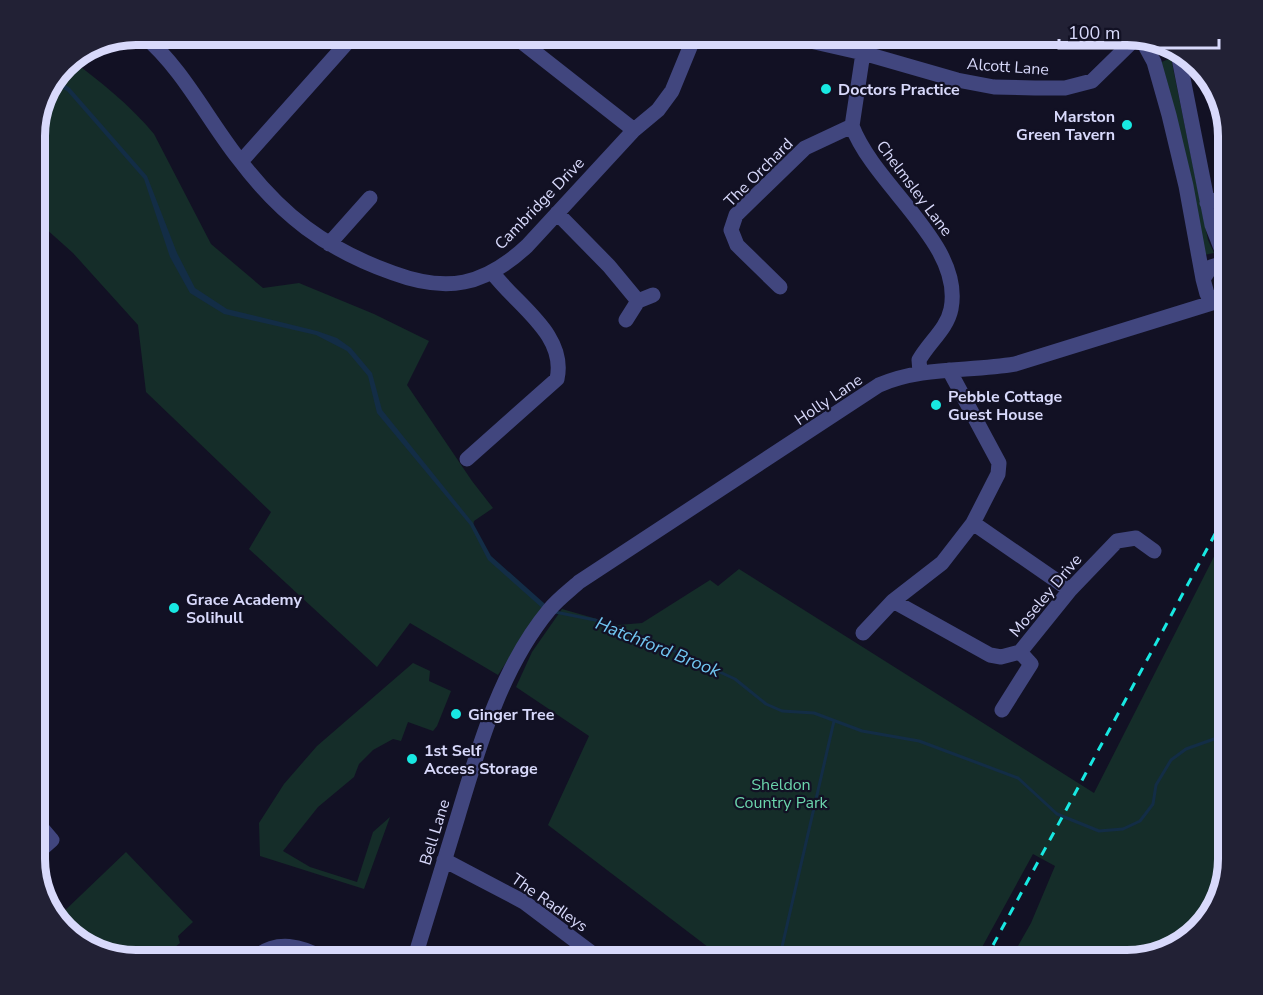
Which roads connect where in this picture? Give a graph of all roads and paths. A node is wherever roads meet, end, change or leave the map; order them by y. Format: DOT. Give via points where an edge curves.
graph roads {
  1 [pos="159,45"];
  2 [pos="345,45"];
  3 [pos="527,45"];
  4 [pos="690,45"];
  5 [pos="848,45"];
  6 [pos="1129,45"];
  7 [pos="1147,50"];
  8 [pos="863,53"];
  9 [pos="1166,54"];
  10 [pos="1179,62"];
  11 [pos="1112,64"];
  12 [pos="852,126"];
  13 [pos="634,130"];
  14 [pos="238,158"];
  15 [pos="370,198"];
  16 [pos="1218,200"];
  17 [pos="1207,203"];
  18 [pos="556,213"];
  19 [pos="1218,242"];
  20 [pos="329,244"];
  21 [pos="1218,265"];
  22 [pos="492,272"];
  23 [pos="1203,282"];
  24 [pos="780,287"];
  25 [pos="653,295"];
  26 [pos="1218,297"];
  27 [pos="638,301"];
  28 [pos="1218,301"];
  29 [pos="1166,318"];
  30 [pos="626,320"];
  31 [pos="949,370"];
  32 [pos="920,372"];
  33 [pos="467,459"];
  34 [pos="973,523"];
  35 [pos="1154,551"];
  36 [pos="1070,590"];
  37 [pos="893,601"];
  38 [pos="547,613"];
  39 [pos="863,633"];
  40 [pos="1020,652"];
  41 [pos="1002,710"];
  42 [pos="45,832"];
  43 [pos="45,846"];
  44 [pos="444,860"];
  45 [pos="269,950"];
  46 [pos="306,950"];
  47 [pos="417,950"];
  48 [pos="588,950"];
  1 -- 14 [label="street, Cambridge Drive"];
  2 -- 14 [label="street" via="246,156"];
  3 -- 13 [label="street"];
  4 -- 13 [label="street, Cambridge Drive" via="672,91 658,110"];
  5 -- 8 [label="street, Alcott Lane"];
  6 -- 11 [label="street"];
  7 -- 9 [label="street" via="1161,58"];
  7 -- 11 [label="street" via="1128,54"];
  7 -- 23 [label="street" via="1186,186"];
  8 -- 11 [label="street, Alcott Lane" via="994,87 1065,88 1092,81"];
  8 -- 12 [label="street"];
  10 -- 17 [label="street"];
  12 -- 24 [label="street, The Orchard" via="805,148 736,215 731,230 737,245"];
  12 -- 32 [label="street, Chelmsley Lane" via="866,154 936,243 952,284 951,310 919,360"];
  13 -- 18 [label="street, Cambridge Drive"];
  14 -- 20 [label="street, Cambridge Drive" via="275,201"];
  15 -- 20 [label="street"];
  16 -- 17 [label="street"];
  17 -- 19 [label="street"];
  18 -- 22 [label="street, Cambridge Drive" via="511,261"];
  18 -- 27 [label="street"];
  20 -- 22 [label="street, Cambridge Drive" via="363,262 427,284 453,285"];
  21 -- 23 [label="street, Holly Lane" via="1211,267"];
  22 -- 33 [label="street" via="540,324 561,365 557,379"];
  23 -- 26 [label="street, Holly Lane" via="1207,294"];
  23 -- 29 [label="street, Holly Lane" via="1198,295"];
  25 -- 27 [label="street"];
  27 -- 30 [label="street"];
  28 -- 29 [label="street, Holly Lane"];
  29 -- 31 [label="street, Holly Lane" via="1015,364"];
  31 -- 32 [label="street, Holly Lane"];
  31 -- 34 [label="street" via="999,463 998,474"];
  32 -- 38 [label="street, Holly Lane" via="879,385 579,582"];
  34 -- 36 [label="street"];
  34 -- 37 [label="street" via="942,563"];
  35 -- 36 [label="street, Moseley Drive" via="1136,538 1117,541"];
  36 -- 40 [label="street, Moseley Drive"];
  37 -- 39 [label="street"];
  37 -- 40 [label="street, Moseley Drive" via="990,655 1001,657"];
  38 -- 44 [label="street, Bell Lane" via="512,668 484,733"];
  40 -- 41 [label="street" via="1031,664"];
  42 -- 43 [label="street" via="52,840"];
  44 -- 47 [label="street, Bell Lane"];
  44 -- 48 [label="street, The Radleys" via="524,902"];
  45 -- 46 [label="street" via="285,945"];
}
